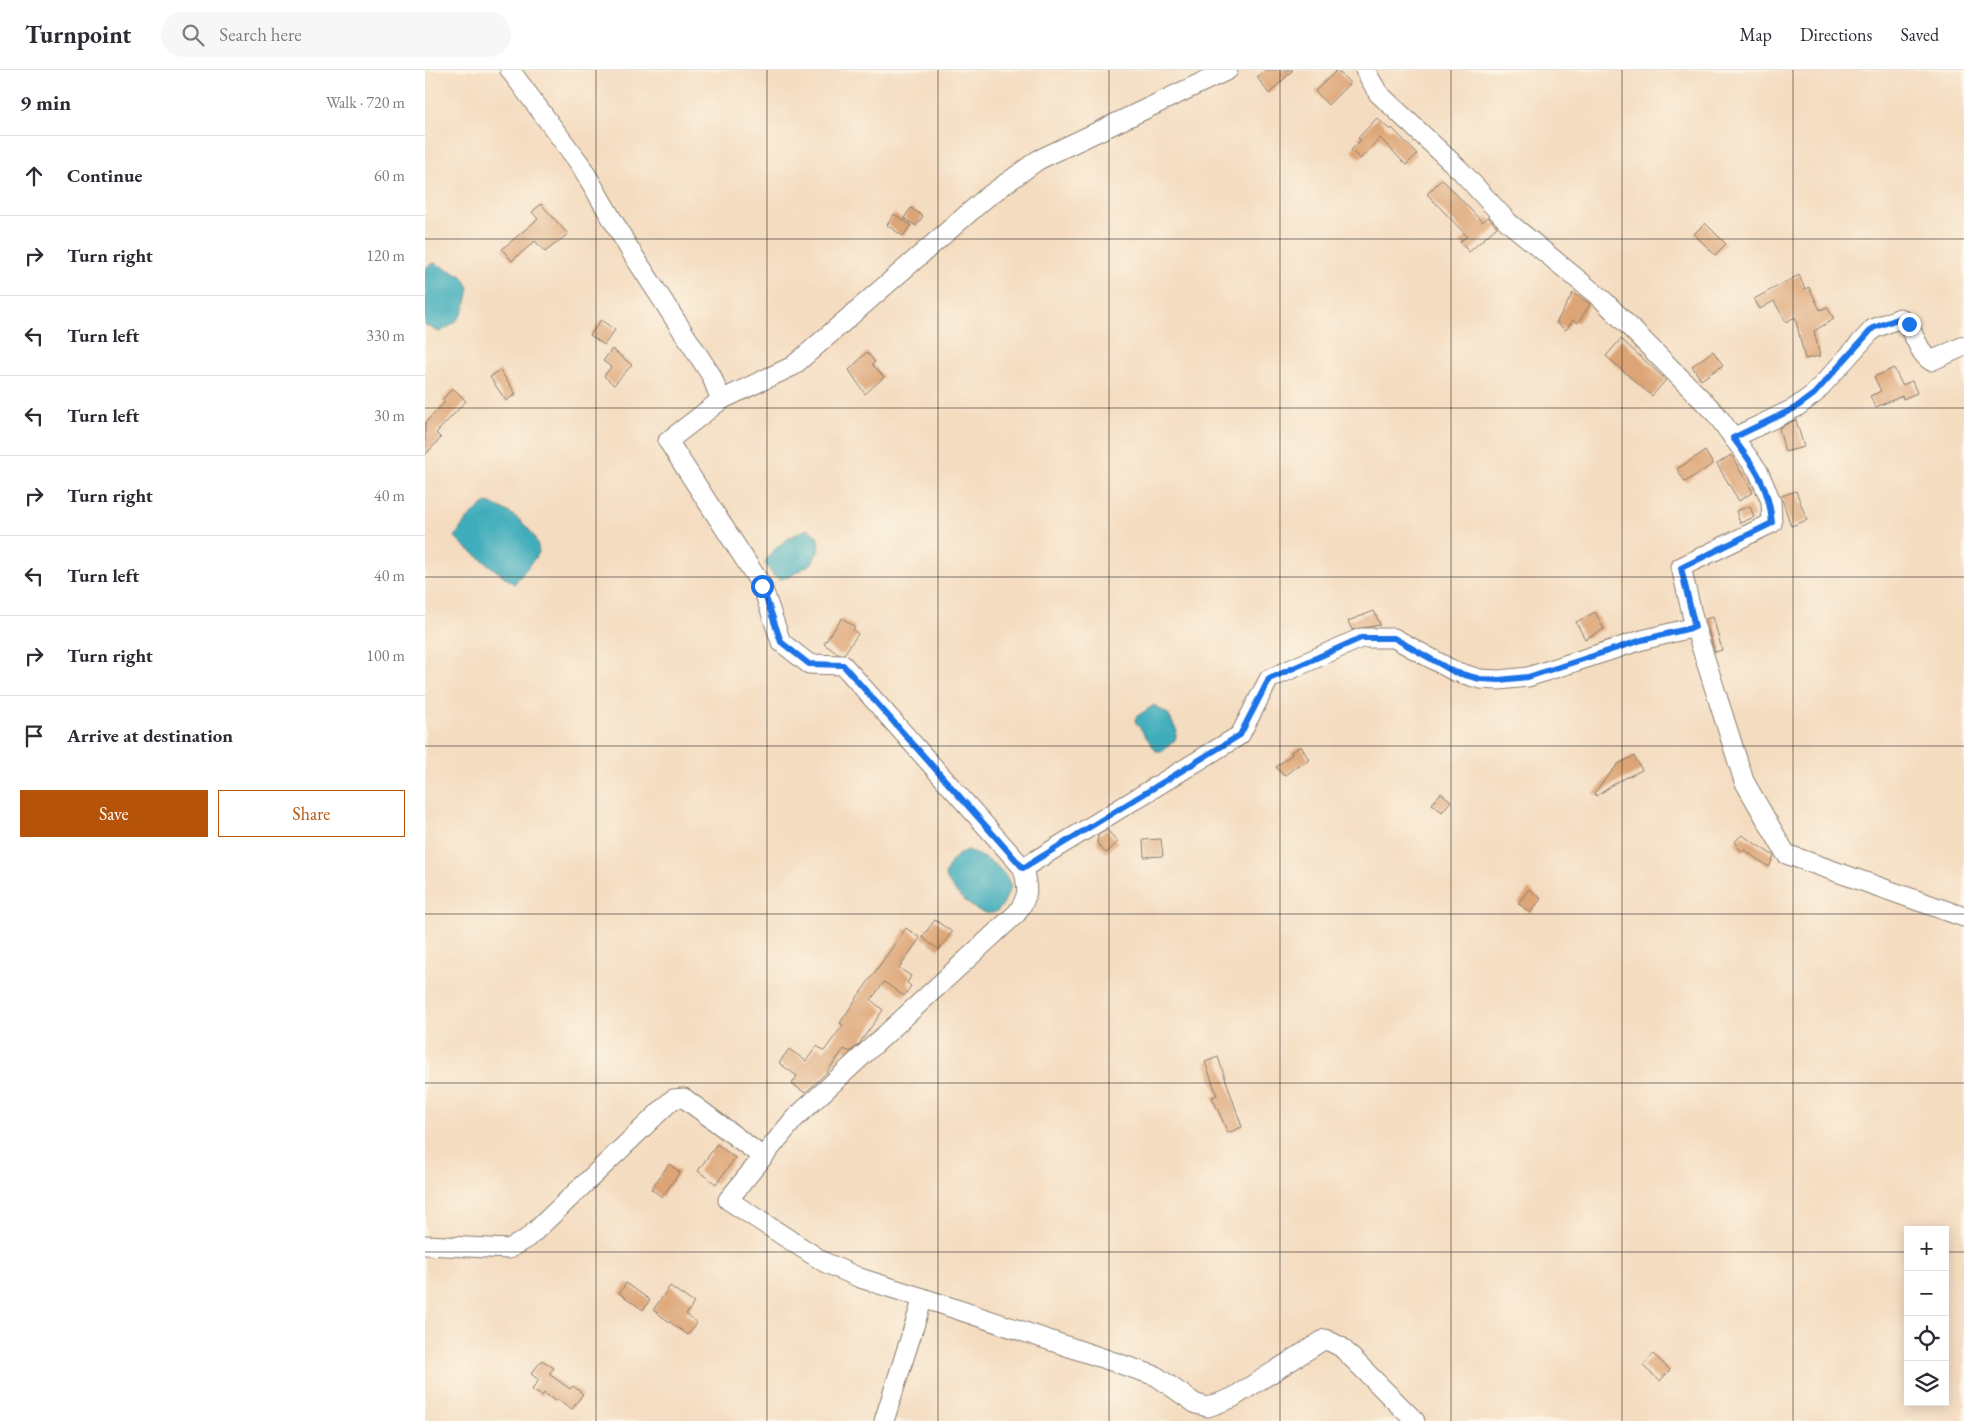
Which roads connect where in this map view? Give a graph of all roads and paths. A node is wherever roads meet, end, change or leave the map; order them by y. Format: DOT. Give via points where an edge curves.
graph roads {
  1 [pos="510,70"];
  2 [pos="1227,70"];
  3 [pos="1365,70"];
  4 [pos="1964,346"];
  5 [pos="721,400"];
  6 [pos="1733,438"];
  7 [pos="1695,627"];
  8 [pos="1023,868"];
  9 [pos="1964,917"];
  10 [pos="763,1157"];
  11 [pos="425,1245"];
  12 [pos="923,1298"];
  13 [pos="884,1421"];
  14 [pos="1415,1421"];
  1 -- 5 [label="street" via="580,164 630,250 711,375"];
  2 -- 5 [label="street" via="1038,160 987,197 793,366"];
  3 -- 6 [label="street" via="1378,93 1461,171 1508,222 1603,300 1716,414"];
  4 -- 6 [label="street" via="1931,361 1923,356 1909,324 1900,318 1873,328 1814,394 1795,408"];
  5 -- 8 [label="street" via="668,440 762,586 781,642 809,664 843,665"];
  6 -- 7 [label="street" via="1758,472 1771,501 1772,523 1681,568"];
  7 -- 8 [label="street" via="1642,640 1528,677 1499,680 1454,672 1394,638 1361,638 1269,679 1240,735"];
  7 -- 9 [label="street" via="1744,781 1786,854"];
  8 -- 10 [label="street" via="1028,890 1017,913 794,1119"];
  10 -- 11 [label="street" via="684,1098 673,1100 528,1238 509,1249"];
  10 -- 12 [label="street" via="728,1200 824,1262 860,1278"];
  12 -- 13 [label="street"];
  12 -- 14 [label="street" via="1156,1376 1196,1404 1208,1407 1232,1398 1325,1339 1331,1340"];
}
